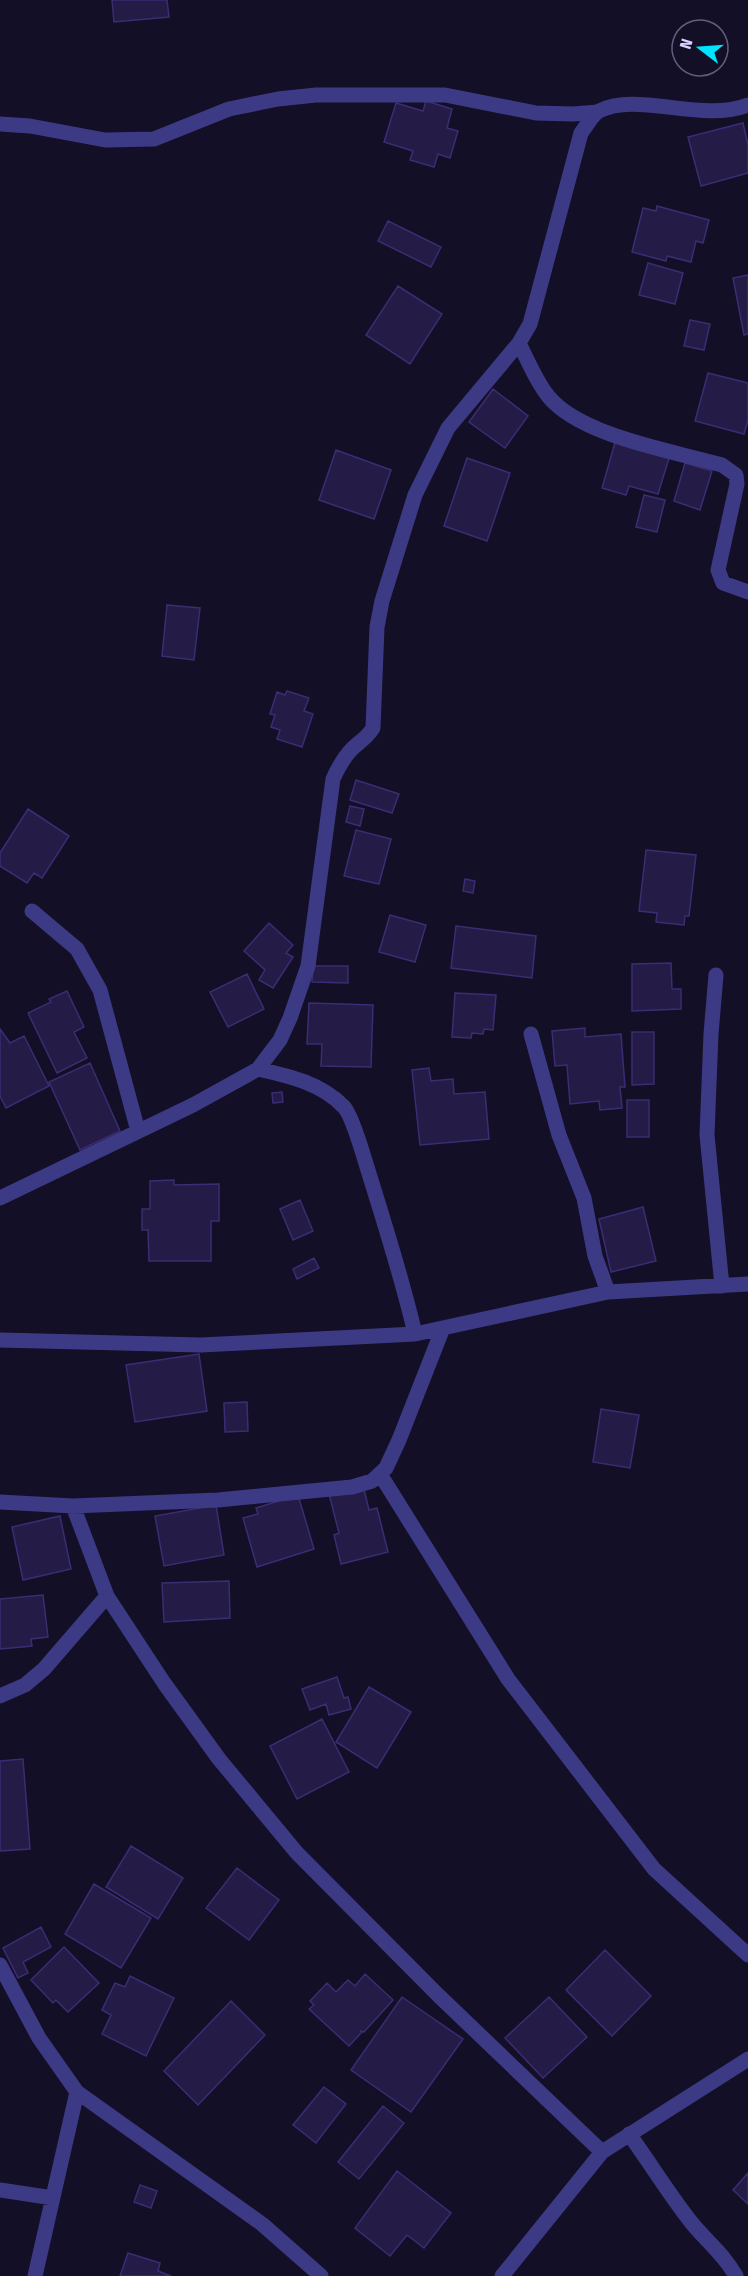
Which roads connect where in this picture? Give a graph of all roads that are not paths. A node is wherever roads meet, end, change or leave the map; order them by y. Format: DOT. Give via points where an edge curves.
graph roads {
  1 [pos="748,105"];
  2 [pos="598,112"];
  3 [pos="0,124"];
  4 [pos="519,344"];
  5 [pos="748,591"];
  6 [pos="32,911"];
  7 [pos="716,975"];
  8 [pos="531,1034"];
  9 [pos="258,1069"];
  10 [pos="138,1131"];
  11 [pos="0,1197"];
  12 [pos="748,1284"];
  13 [pos="722,1286"];
  14 [pos="608,1292"];
  15 [pos="443,1328"];
  16 [pos="415,1334"];
  17 [pos="0,1340"];
  18 [pos="380,1474"];
  19 [pos="0,1502"];
  20 [pos="73,1506"];
  21 [pos="107,1596"];
  22 [pos="0,1696"];
  23 [pos="748,1955"];
  24 [pos="0,1965"];
  25 [pos="748,2059"];
  26 [pos="77,2092"];
  27 [pos="629,2134"];
  28 [pos="602,2152"];
  29 [pos="0,2190"];
  30 [pos="53,2198"];
  31 [pos="35,2276"];
  32 [pos="321,2276"];
  33 [pos="502,2276"];
  34 [pos="736,2276"];
  1 -- 2 [label="street" via="733,111 703,112 623,105"];
  2 -- 3 [label="street" via="536,113 445,95 316,94 229,109 154,139 105,140"];
  2 -- 4 [label="street" via="580,133 536,306"];
  4 -- 5 [label="street" via="548,396 577,420 618,436 722,465 736,475 718,570 723,583"];
  4 -- 9 [label="street" via="448,428 415,495 377,627 373,728 340,762 333,779 308,966 280,1040"];
  6 -- 10 [label="street" via="76,949 100,990"];
  7 -- 13 [label="street" via="707,1135"];
  8 -- 14 [label="street" via="559,1135 584,1198 595,1256"];
  9 -- 10 [label="street"];
  9 -- 16 [label="street" via="304,1081 346,1108 404,1287"];
  10 -- 11 [label="street"];
  12 -- 13 [label="street"];
  13 -- 14 [label="street"];
  14 -- 15 [label="street"];
  15 -- 16 [label="street"];
  15 -- 18 [label="street" via="399,1440"];
  16 -- 17 [label="street" via="201,1345"];
  18 -- 20 [label="street" via="372,1481 340,1488 218,1500"];
  18 -- 23 [label="street" via="515,1689 654,1869"];
  19 -- 20 [label="street"];
  20 -- 21 [label="street"];
  21 -- 22 [label="street" via="44,1669 25,1685"];
  21 -- 28 [label="street" via="219,1759 297,1853"];
  24 -- 26 [label="street" via="39,2038"];
  25 -- 27 [label="street"];
  26 -- 30 [label="street"];
  26 -- 32 [label="street" via="262,2224"];
  27 -- 28 [label="street"];
  27 -- 34 [label="street" via="677,2204 723,2254"];
  28 -- 33 [label="street"];
  29 -- 30 [label="street"];
  30 -- 31 [label="street"];
}
